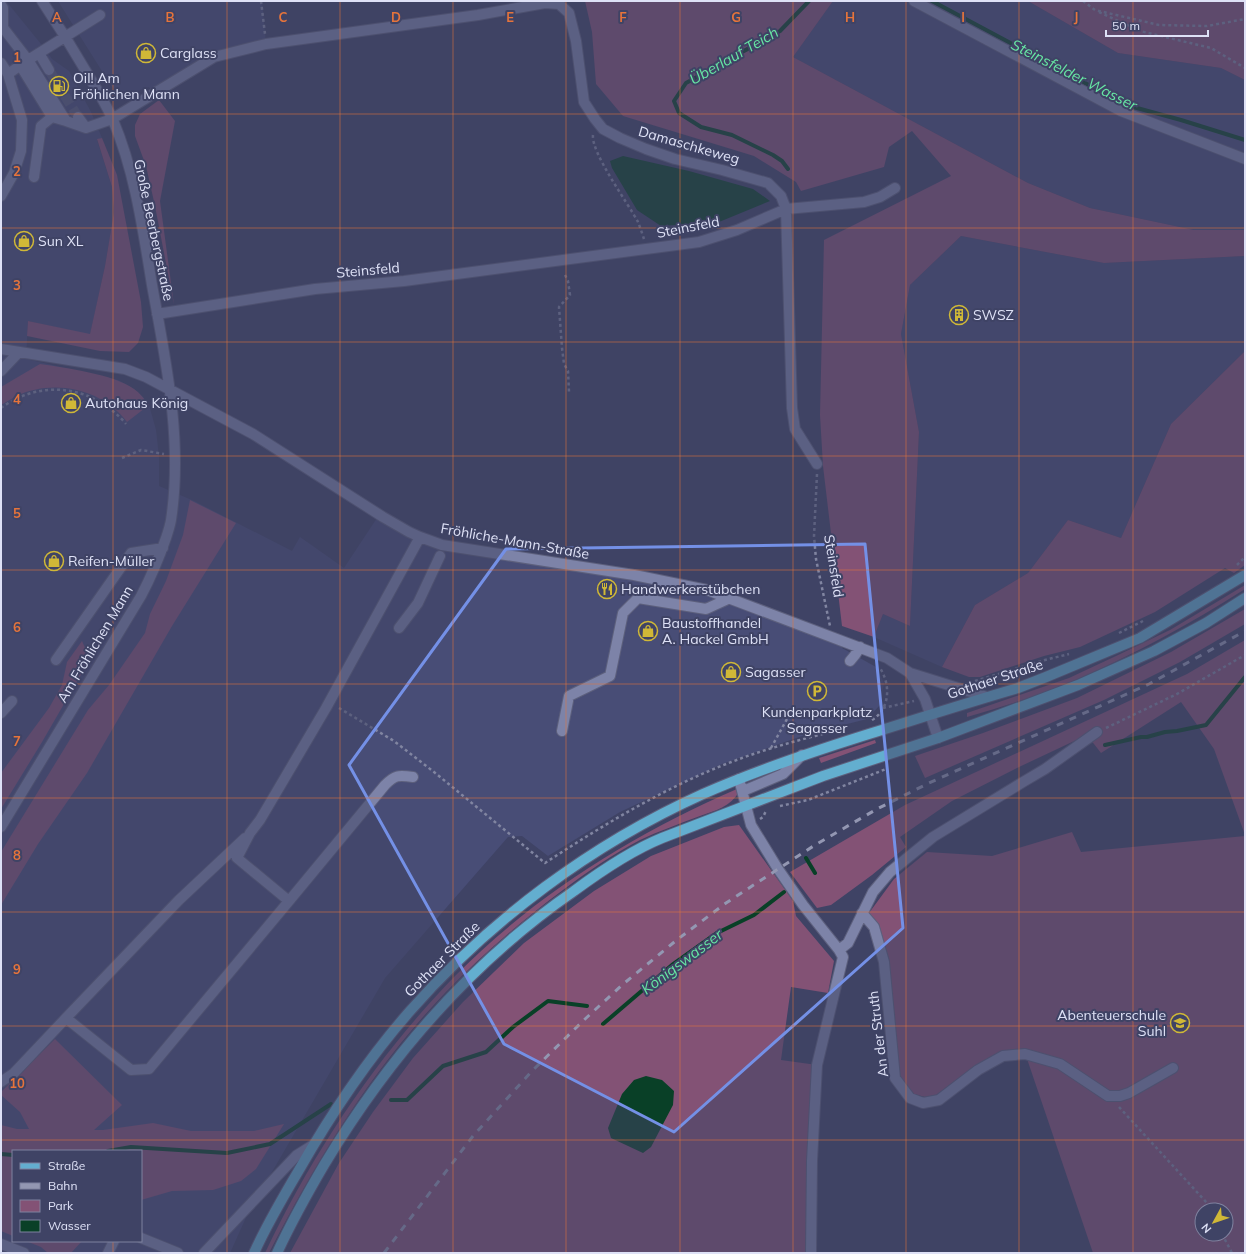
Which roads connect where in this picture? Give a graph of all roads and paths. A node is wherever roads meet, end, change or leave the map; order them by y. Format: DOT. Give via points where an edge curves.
graph roads {
  1 [pos="42,1"];
  2 [pos="261,1"];
  3 [pos="914,1"];
  4 [pos="1083,1"];
  5 [pos="1,5"];
  6 [pos="1095,10"];
  7 [pos="100,15"];
  8 [pos="1245,19"];
  9 [pos="2,27"];
  10 [pos="65,36"];
  11 [pos="266,44"];
  12 [pos="39,53"];
  13 [pos="1,63"];
  14 [pos="24,63"];
  15 [pos="1245,68"];
  16 [pos="49,70"];
  17 [pos="8,74"];
  18 [pos="52,117"];
  19 [pos="78,117"];
  20 [pos="112,119"];
  21 [pos="595,119"];
  22 [pos="66,121"];
  23 [pos="86,128"];
  24 [pos="1245,159"];
  25 [pos="34,177"];
  26 [pos="894,188"];
  27 [pos="1,196"];
  28 [pos="786,209"];
  29 [pos="647,249"];
  30 [pos="565,275"];
  31 [pos="158,314"];
  32 [pos="1,349"];
  33 [pos="19,352"];
  34 [pos="1,371"];
  35 [pos="170,389"];
  36 [pos="569,392"];
  37 [pos="1,408"];
  38 [pos="126,424"];
  39 [pos="176,456"];
  40 [pos="122,458"];
  41 [pos="817,464"];
  42 [pos="420,537"];
  43 [pos="162,548"];
  44 [pos="440,556"];
  45 [pos="1245,557"];
  46 [pos="1234,568"];
  47 [pos="1245,575"];
  48 [pos="730,598"];
  49 [pos="1245,598"];
  50 [pos="1144,621"];
  51 [pos="399,628"];
  52 [pos="1116,634"];
  53 [pos="833,637"];
  54 [pos="860,647"];
  55 [pos="1074,653"];
  56 [pos="1245,655"];
  57 [pos="56,660"];
  58 [pos="850,661"];
  59 [pos="878,666"];
  60 [pos="910,674"];
  61 [pos="970,681"];
  62 [pos="987,697"];
  63 [pos="12,702"];
  64 [pos="328,703"];
  65 [pos="1,714"];
  66 [pos="930,714"];
  67 [pos="787,719"];
  68 [pos="867,723"];
  69 [pos="841,729"];
  70 [pos="562,731"];
  71 [pos="1097,732"];
  72 [pos="938,738"];
  73 [pos="770,749"];
  74 [pos="802,755"];
  75 [pos="886,768"];
  76 [pos="413,777"];
  77 [pos="739,779"];
  78 [pos="743,792"];
  79 [pos="746,805"];
  80 [pos="774,808"];
  81 [pos="769,809"];
  82 [pos="751,825"];
  83 [pos="1,827"];
  84 [pos="250,833"];
  85 [pos="289,901"];
  86 [pos="862,913"];
  87 [pos="839,950"];
  88 [pos="66,1018"];
  89 [pos="1173,1068"];
  90 [pos="1,1082"];
  91 [pos="1108,1096"];
  92 [pos="313,1144"];
  93 [pos="1206,1202"];
  94 [pos="142,1239"];
  95 [pos="114,1242"];
  96 [pos="1226,1242"];
  97 [pos="1,1244"];
  98 [pos="159,1250"];
  99 [pos="24,1253"];
  100 [pos="108,1253"];
  101 [pos="176,1253"];
  102 [pos="204,1253"];
  103 [pos="254,1253"];
  104 [pos="277,1253"];
  105 [pos="811,1253"];
  106 [pos="1232,1253"];
  1 -- 10 [label="street, Große Beerbergstraße"];
  2 -- 11 [label="path"];
  3 -- 24 [label="street" via="1121,111"];
  4 -- 6 [label="path"];
  5 -- 9 [label="street"];
  6 -- 8 [label="path" via="1159,25 1208,26"];
  6 -- 15 [label="path" via="1140,31 1211,48"];
  7 -- 10 [label="street"];
  9 -- 14 [label="street"];
  10 -- 12 [label="street"];
  10 -- 20 [label="street, Große Beerbergstraße"];
  11 -- 20 [label="street, Damaschkeweg" via="214,57"];
  11 -- 21 [label="street, Damaschkeweg" via="478,15 545,3 559,4 569,13 576,41 584,102"];
  12 -- 14 [label="street"];
  12 -- 16 [label="street"];
  13 -- 17 [label="street"];
  14 -- 17 [label="street"];
  14 -- 18 [label="street"];
  14 -- 22 [label="street"];
  17 -- 27 [label="street" via="22,120 21,151 14,173"];
  18 -- 22 [label="street"];
  18 -- 25 [label="street" via="41,126"];
  19 -- 23 [label="street"];
  20 -- 23 [label="street, Damaschkeweg"];
  20 -- 31 [label="street, Große Beerbergstraße" via="132,180"];
  21 -- 28 [label="street, Damaschkeweg" via="603,129 646,149 768,183 781,196"];
  21 -- 29 [label="path" via="593,139 602,161 638,222"];
  22 -- 23 [label="street"];
  26 -- 28 [label="street, Steinsfeld" via="880,197 864,202"];
  28 -- 29 [label="street, Steinsfeld" via="726,235 700,242"];
  28 -- 41 [label="street" via="792,408 795,429"];
  29 -- 31 [label="street, Steinsfeld" via="404,281 315,289"];
  30 -- 36 [label="path" via="570,295 559,307"];
  31 -- 35 [label="street, Große Beerbergstraße"];
  32 -- 33 [label="street, Fröhliche-Mann-Straße"];
  33 -- 34 [label="street"];
  33 -- 35 [label="street, Fröhliche-Mann-Straße" via="126,369"];
  35 -- 39 [label="street, Am Fröhlichen Mann"];
  35 -- 42 [label="street, Fröhliche-Mann-Straße" via="253,434 383,517"];
  37 -- 38 [label="path" via="33,392 61,389 97,400 115,412"];
  39 -- 40 [label="path" via="141,450"];
  39 -- 43 [label="street, Am Fröhlichen Mann" via="171,522"];
  41 -- 53 [label="path, Steinsfeld" via="814,536 816,559"];
  42 -- 48 [label="street, Fröhliche-Mann-Straße" via="442,545 656,579 707,590"];
  42 -- 64 [label="street"];
  43 -- 57 [label="street" via="131,553"];
  43 -- 83 [label="street, Am Fröhlichen Mann" via="142,596"];
  44 -- 51 [label="street" via="418,603"];
  45 -- 46 [label="path"];
  47 -- 62 [label="main road, Gothaer Straße" via="1140,638 1046,677"];
  48 -- 53 [label="street, Fröhliche-Mann-Straße"];
  48 -- 70 [label="street" via="706,609 638,598 622,613 610,676 569,696"];
  49 -- 72 [label="main road" via="1154,651 1078,685"];
  50 -- 52 [label="path"];
  53 -- 54 [label="street, Fröhliche-Mann-Straße"];
  54 -- 58 [label="street"];
  54 -- 60 [label="street, Fröhliche-Mann-Straße" via="887,658"];
  55 -- 61 [label="path"];
  56 -- 71 [label="path" via="1177,694"];
  59 -- 68 [label="path" via="887,682 887,697 880,713"];
  60 -- 62 [label="street"];
  60 -- 66 [label="street, Fröhliche-Mann-Straße" via="922,692"];
  62 -- 66 [label="main road, Gothaer Straße"];
  63 -- 65 [label="street"];
  64 -- 73 [label="path" via="394,741 545,863 605,824 686,782 733,761"];
  64 -- 84 [label="street"];
  66 -- 72 [label="street, Fröhliche-Mann-Straße"];
  66 -- 74 [label="main road, Gothaer Straße"];
  67 -- 73 [label="path"];
  69 -- 73 [label="path"];
  71 -- 86 [label="street" via="1045,769 933,838 890,872 873,892"];
  72 -- 79 [label="main road" via="823,776"];
  74 -- 77 [label="main road, Gothaer Straße"];
  74 -- 78 [label="street" via="783,774"];
  75 -- 80 [label="path" via="808,800"];
  76 -- 85 [label="street" via="394,776 385,785"];
  77 -- 78 [label="street"];
  77 -- 92 [label="main road, Gothaer Straße" via="655,817 619,838 541,890 503,920 466,953 409,1012 362,1071"];
  78 -- 79 [label="street"];
  79 -- 82 [label="street"];
  79 -- 104 [label="main road" via="651,842 629,854 550,907 487,960 431,1016 363,1104 316,1179"];
  81 -- 82 [label="path" via="765,811 763,818"];
  82 -- 87 [label="street" via="803,905"];
  84 -- 85 [label="street" via="238,858"];
  84 -- 88 [label="street" via="178,900"];
  85 -- 88 [label="street" via="148,1069 131,1070"];
  86 -- 87 [label="street" via="848,943"];
  86 -- 91 [label="street, An der Struth" via="874,927 884,962 894,1078 910,1098 923,1103 939,1100 978,1070 1002,1056 1025,1054 1060,1064"];
  87 -- 105 [label="street" via="843,957 817,1065"];
  88 -- 90 [label="street" via="14,1073"];
  89 -- 91 [label="street" via="1129,1093"];
  91 -- 93 [label="path"];
  92 -- 102 [label="street" via="297,1155"];
  92 -- 103 [label="main road, Gothaer Straße"];
  94 -- 98 [label="street"];
  95 -- 100 [label="street"];
  96 -- 106 [label="path"];
  97 -- 99 [label="street"];
  98 -- 101 [label="street"];
}
